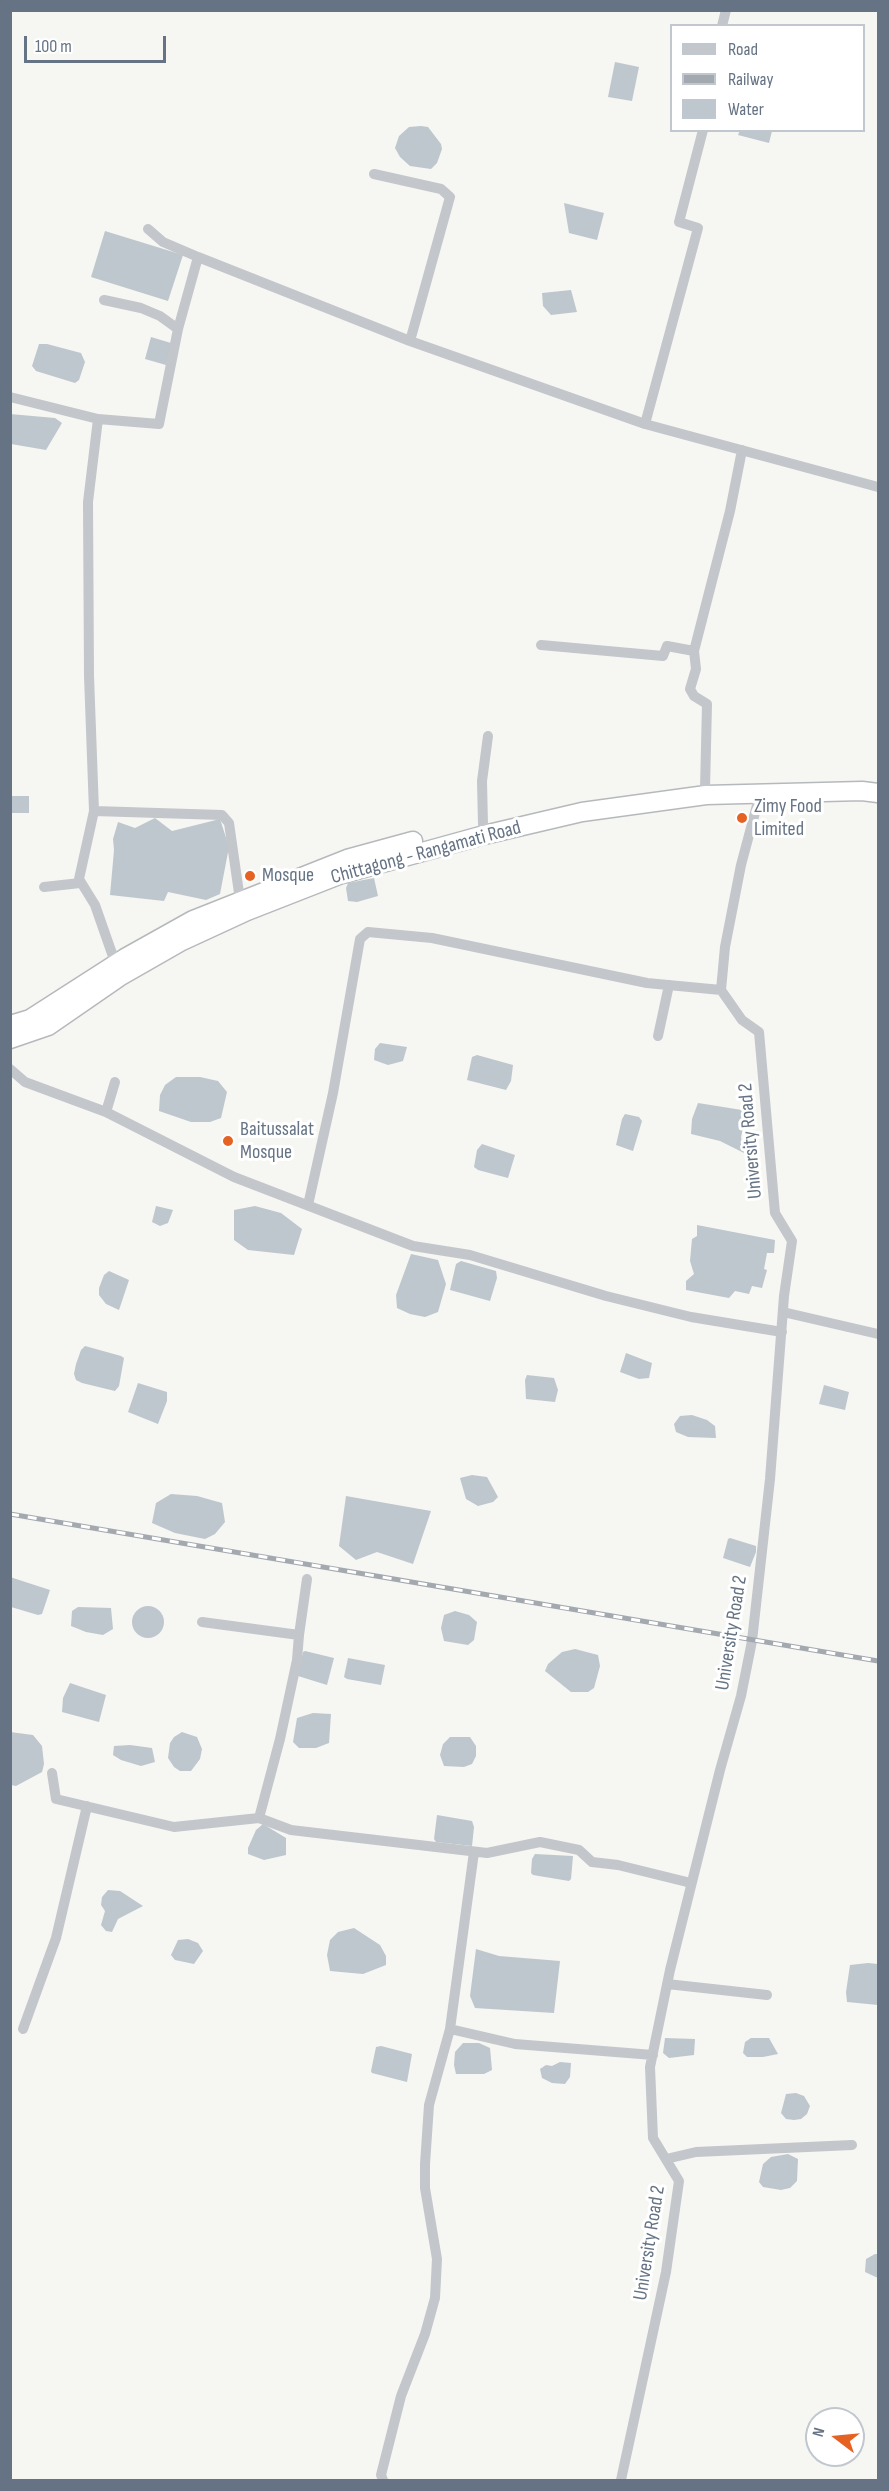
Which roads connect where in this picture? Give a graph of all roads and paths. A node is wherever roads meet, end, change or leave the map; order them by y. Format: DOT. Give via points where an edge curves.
graph roads {
  1 [pos="702,132"];
  2 [pos="374,174"];
  3 [pos="148,229"];
  4 [pos="198,258"];
  5 [pos="104,300"];
  6 [pos="178,328"];
  7 [pos="410,341"];
  8 [pos="10,397"];
  9 [pos="98,419"];
  10 [pos="645,424"];
  11 [pos="742,450"];
  12 [pos="879,487"];
  13 [pos="541,645"];
  14 [pos="694,651"];
  15 [pos="488,736"];
  16 [pos="879,782"];
  17 [pos="705,789"];
  18 [pos="879,793"];
  19 [pos="760,794"];
  20 [pos="94,811"];
  21 [pos="483,825"];
  22 [pos="80,883"];
  23 [pos="44,887"];
  24 [pos="240,900"];
  25 [pos="116,964"];
  26 [pos="669,985"];
  27 [pos="721,990"];
  28 [pos="10,1025"];
  29 [pos="658,1036"];
  30 [pos="10,1039"];
  31 [pos="10,1069"];
  32 [pos="115,1082"];
  33 [pos="106,1112"];
  34 [pos="308,1205"];
  35 [pos="783,1312"];
  36 [pos="782,1332"];
  37 [pos="879,1334"];
  38 [pos="308,1579"];
  39 [pos="202,1622"];
  40 [pos="299,1635"];
  41 [pos="52,1773"];
  42 [pos="87,1806"];
  43 [pos="258,1818"];
  44 [pos="474,1852"];
  45 [pos="692,1883"];
  46 [pos="667,1984"];
  47 [pos="767,1995"];
  48 [pos="23,2029"];
  49 [pos="450,2029"];
  50 [pos="653,2055"];
  51 [pos="852,2145"];
  52 [pos="666,2159"];
  53 [pos="383,2481"];
  54 [pos="621,2481"];
  1 -- 10 [label="street" via="679,222 698,228"];
  2 -- 7 [label="street" via="441,189 450,197"];
  3 -- 4 [label="street" via="163,242"];
  4 -- 6 [label="street"];
  4 -- 7 [label="street"];
  5 -- 6 [label="street" via="141,308"];
  6 -- 9 [label="street" via="159,424"];
  7 -- 10 [label="street"];
  8 -- 9 [label="street"];
  9 -- 20 [label="street" via="88,502"];
  10 -- 11 [label="street"];
  11 -- 12 [label="street"];
  11 -- 14 [label="street"];
  13 -- 14 [label="street" via="663,656 668,646"];
  14 -- 17 [label="street" via="696,669 690,689 707,704"];
  15 -- 21 [label="street" via="482,781"];
  16 -- 17 [label="highway, Chittagong - Rangamati Road"];
  17 -- 21 [label="highway, Chittagong - Rangamati Road" via="602,797"];
  18 -- 19 [label="highway, Chittagong - Rangamati Road"];
  19 -- 27 [label="street" via="741,865"];
  19 -- 30 [label="highway, Chittagong - Rangamati Road" via="706,795 582,812 339,875 182,941 119,977 48,1026"];
  20 -- 22 [label="street"];
  20 -- 24 [label="street" via="222,814 229,823"];
  21 -- 24 [label="highway, Chittagong - Rangamati Road" via="347,859"];
  22 -- 23 [label="street"];
  22 -- 25 [label="street" via="95,905"];
  24 -- 25 [label="highway, Chittagong - Rangamati Road" via="193,920"];
  25 -- 28 [label="highway, Chittagong - Rangamati Road" via="30,1019"];
  26 -- 27 [label="street"];
  26 -- 29 [label="street"];
  26 -- 34 [label="street" via="432,938 368,932 360,939 333,1094"];
  27 -- 35 [label="street, University Road 2" via="742,1020 759,1032 775,1213 792,1241"];
  31 -- 33 [label="street" via="25,1082"];
  32 -- 33 [label="street"];
  33 -- 34 [label="street" via="234,1177"];
  34 -- 36 [label="street" via="412,1246 470,1255 691,1317"];
  35 -- 36 [label="street, University Road 2"];
  35 -- 37 [label="street"];
  36 -- 45 [label="street, University Road 2" via="752,1641"];
  38 -- 40 [label="street"];
  39 -- 40 [label="street"];
  40 -- 43 [label="street" via="280,1739"];
  41 -- 42 [label="street" via="56,1799"];
  42 -- 43 [label="street" via="174,1827"];
  42 -- 48 [label="street" via="56,1938"];
  43 -- 44 [label="street" via="291,1830"];
  44 -- 45 [label="street" via="540,1842 579,1850 592,1863 618,1864"];
  44 -- 49 [label="street"];
  45 -- 46 [label="street, University Road 2"];
  46 -- 47 [label="street"];
  46 -- 50 [label="street, University Road 2"];
  49 -- 50 [label="street" via="515,2044"];
  49 -- 53 [label="street" via="429,2105 425,2164 425,2188 437,2259 435,2298 401,2396 381,2475"];
  50 -- 52 [label="street, University Road 2" via="653,2138"];
  51 -- 52 [label="street" via="696,2152"];
  52 -- 54 [label="street, University Road 2" via="679,2181 666,2272"];
}
